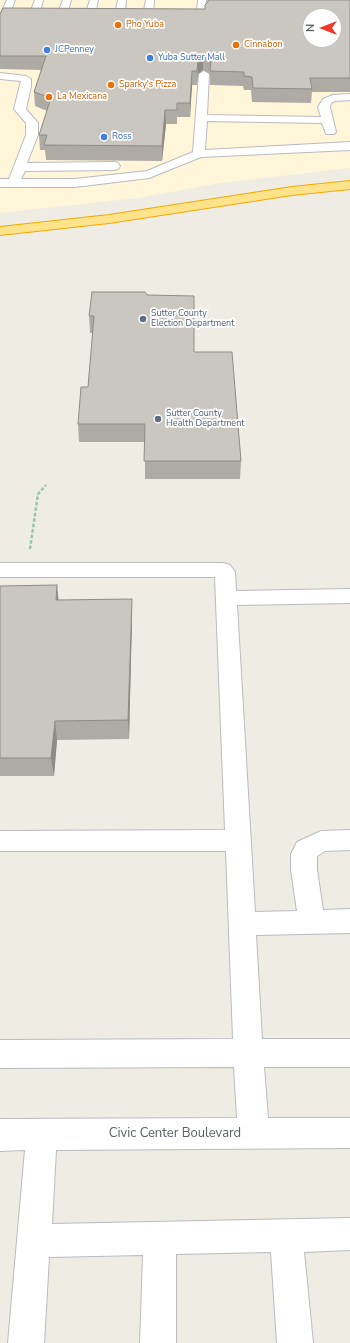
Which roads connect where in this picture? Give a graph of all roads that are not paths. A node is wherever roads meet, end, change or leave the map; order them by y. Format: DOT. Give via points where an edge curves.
graph roads {
  1 [pos="11,0"];
  2 [pos="39,0"];
  3 [pos="67,0"];
  4 [pos="94,0"];
  5 [pos="122,0"];
  6 [pos="150,0"];
  7 [pos="202,0"];
  8 [pos="175,13"];
  9 [pos="62,15"];
  10 [pos="91,15"];
  11 [pos="120,15"];
  12 [pos="148,15"];
  13 [pos="5,16"];
  14 [pos="33,16"];
  15 [pos="204,74"];
  16 [pos="0,76"];
  17 [pos="350,97"];
  18 [pos="217,106"];
  19 [pos="201,112"];
  20 [pos="327,120"];
  21 [pos="330,133"];
  22 [pos="343,133"];
  23 [pos="350,146"];
  24 [pos="333,147"];
  25 [pos="199,154"];
  26 [pos="168,166"];
  27 [pos="19,167"];
  28 [pos="0,183"];
  29 [pos="14,183"];
  30 [pos="350,185"];
  31 [pos="0,231"];
  32 [pos="0,570"];
  33 [pos="350,596"];
  34 [pos="226,598"];
  35 [pos="238,840"];
  36 [pos="350,840"];
  37 [pos="0,841"];
  38 [pos="350,921"];
  39 [pos="312,922"];
  40 [pos="242,924"];
  41 [pos="248,1053"];
  42 [pos="350,1053"];
  43 [pos="0,1054"];
  44 [pos="350,1133"];
  45 [pos="254,1134"];
  46 [pos="0,1135"];
  47 [pos="42,1135"];
  48 [pos="350,1234"];
  49 [pos="286,1236"];
  50 [pos="160,1238"];
  51 [pos="34,1241"];
  52 [pos="26,1343"];
  53 [pos="158,1343"];
  54 [pos="295,1343"];
  1 -- 13 [label="street"];
  2 -- 14 [label="street"];
  3 -- 9 [label="street"];
  4 -- 10 [label="street"];
  5 -- 11 [label="street"];
  6 -- 12 [label="street"];
  7 -- 8 [label="street" via="201,14"];
  15 -- 19 [label="street"];
  16 -- 27 [label="street" via="26,79 20,109 32,123 32,135"];
  17 -- 20 [label="street" via="329,99 320,107"];
  18 -- 19 [label="street"];
  19 -- 20 [label="street"];
  19 -- 25 [label="street"];
  20 -- 21 [label="street"];
  21 -- 22 [label="street"];
  21 -- 24 [label="street"];
  23 -- 24 [label="street"];
  24 -- 25 [label="street"];
  25 -- 26 [label="street"];
  26 -- 27 [label="street"];
  26 -- 29 [label="street" via="149,174 75,183"];
  27 -- 29 [label="street"];
  28 -- 29 [label="street"];
  30 -- 31 [label="highway" via="292,191 109,219"];
  32 -- 34 [label="street" via="223,570"];
  33 -- 34 [label="street"];
  34 -- 35 [label="street"];
  35 -- 37 [label="street"];
  35 -- 40 [label="street"];
  36 -- 39 [label="street" via="321,841 306,849 304,870"];
  38 -- 39 [label="street"];
  39 -- 40 [label="street"];
  40 -- 41 [label="street"];
  41 -- 42 [label="street"];
  41 -- 43 [label="street"];
  41 -- 45 [label="street"];
  44 -- 45 [label="street, Civic Center Boulevard"];
  45 -- 47 [label="street, Civic Center Boulevard"];
  46 -- 47 [label="street, Civic Center Boulevard"];
  47 -- 51 [label="street"];
  48 -- 49 [label="street"];
  49 -- 50 [label="street"];
  49 -- 54 [label="street"];
  50 -- 51 [label="street"];
  50 -- 53 [label="street"];
  51 -- 52 [label="street"];
}
